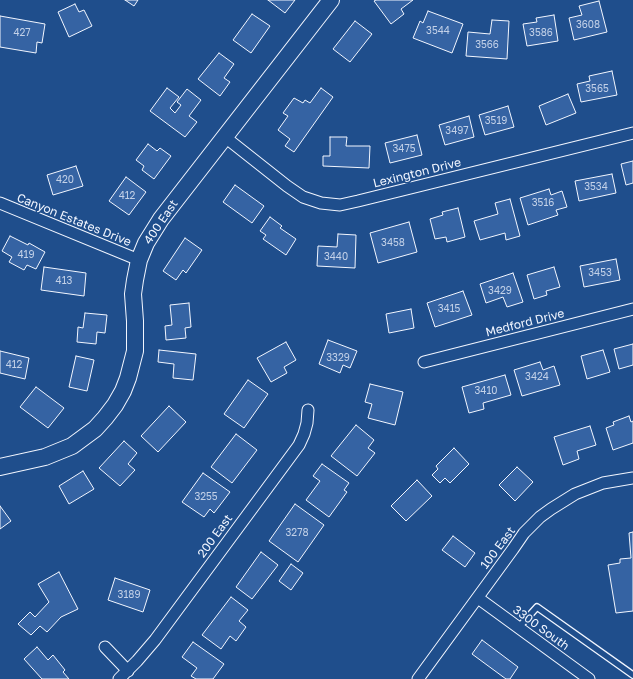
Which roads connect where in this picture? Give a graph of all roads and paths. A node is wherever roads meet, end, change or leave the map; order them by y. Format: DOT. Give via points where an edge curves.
graph roads {
  1 [pos="332,0"];
  2 [pos="633,133"];
  3 [pos="225,137"];
  4 [pos="0,203"];
  5 [pos="138,260"];
  6 [pos="633,309"];
  7 [pos="424,362"];
  8 [pos="308,410"];
  9 [pos="0,468"];
  10 [pos="633,478"];
  11 [pos="478,598"];
  12 [pos="519,627"];
  13 [pos="105,647"];
  14 [pos="128,671"];
  15 [pos="633,675"];
  16 [pos="119,679"];
  17 [pos="418,679"];
  18 [pos="589,679"];
  1 -- 3 [label="street, 400 East"];
  2 -- 3 [label="street, Lexington Drive" via="340,205 321,203 303,197"];
  3 -- 5 [label="street, 400 East" via="154,229"];
  4 -- 5 [label="street, Canyon Estates Drive"];
  5 -- 9 [label="street, 400 East" via="134,294 135,351 128,378 115,405 95,429 72,446 46,457"];
  6 -- 7 [label="street, Medford Drive"];
  8 -- 14 [label="street, 200 East" via="308,423 298,446 155,640"];
  10 -- 11 [label="street, 100 East" via="589,488 551,509 524,534"];
  11 -- 12 [label="street, 3300 South"];
  11 -- 17 [label="street, 100 East"];
  12 -- 15 [label="lane" via="537,608"];
  12 -- 18 [label="street, 3300 South"];
  13 -- 14 [label="street"];
  14 -- 16 [label="street, 200 East"];
}
